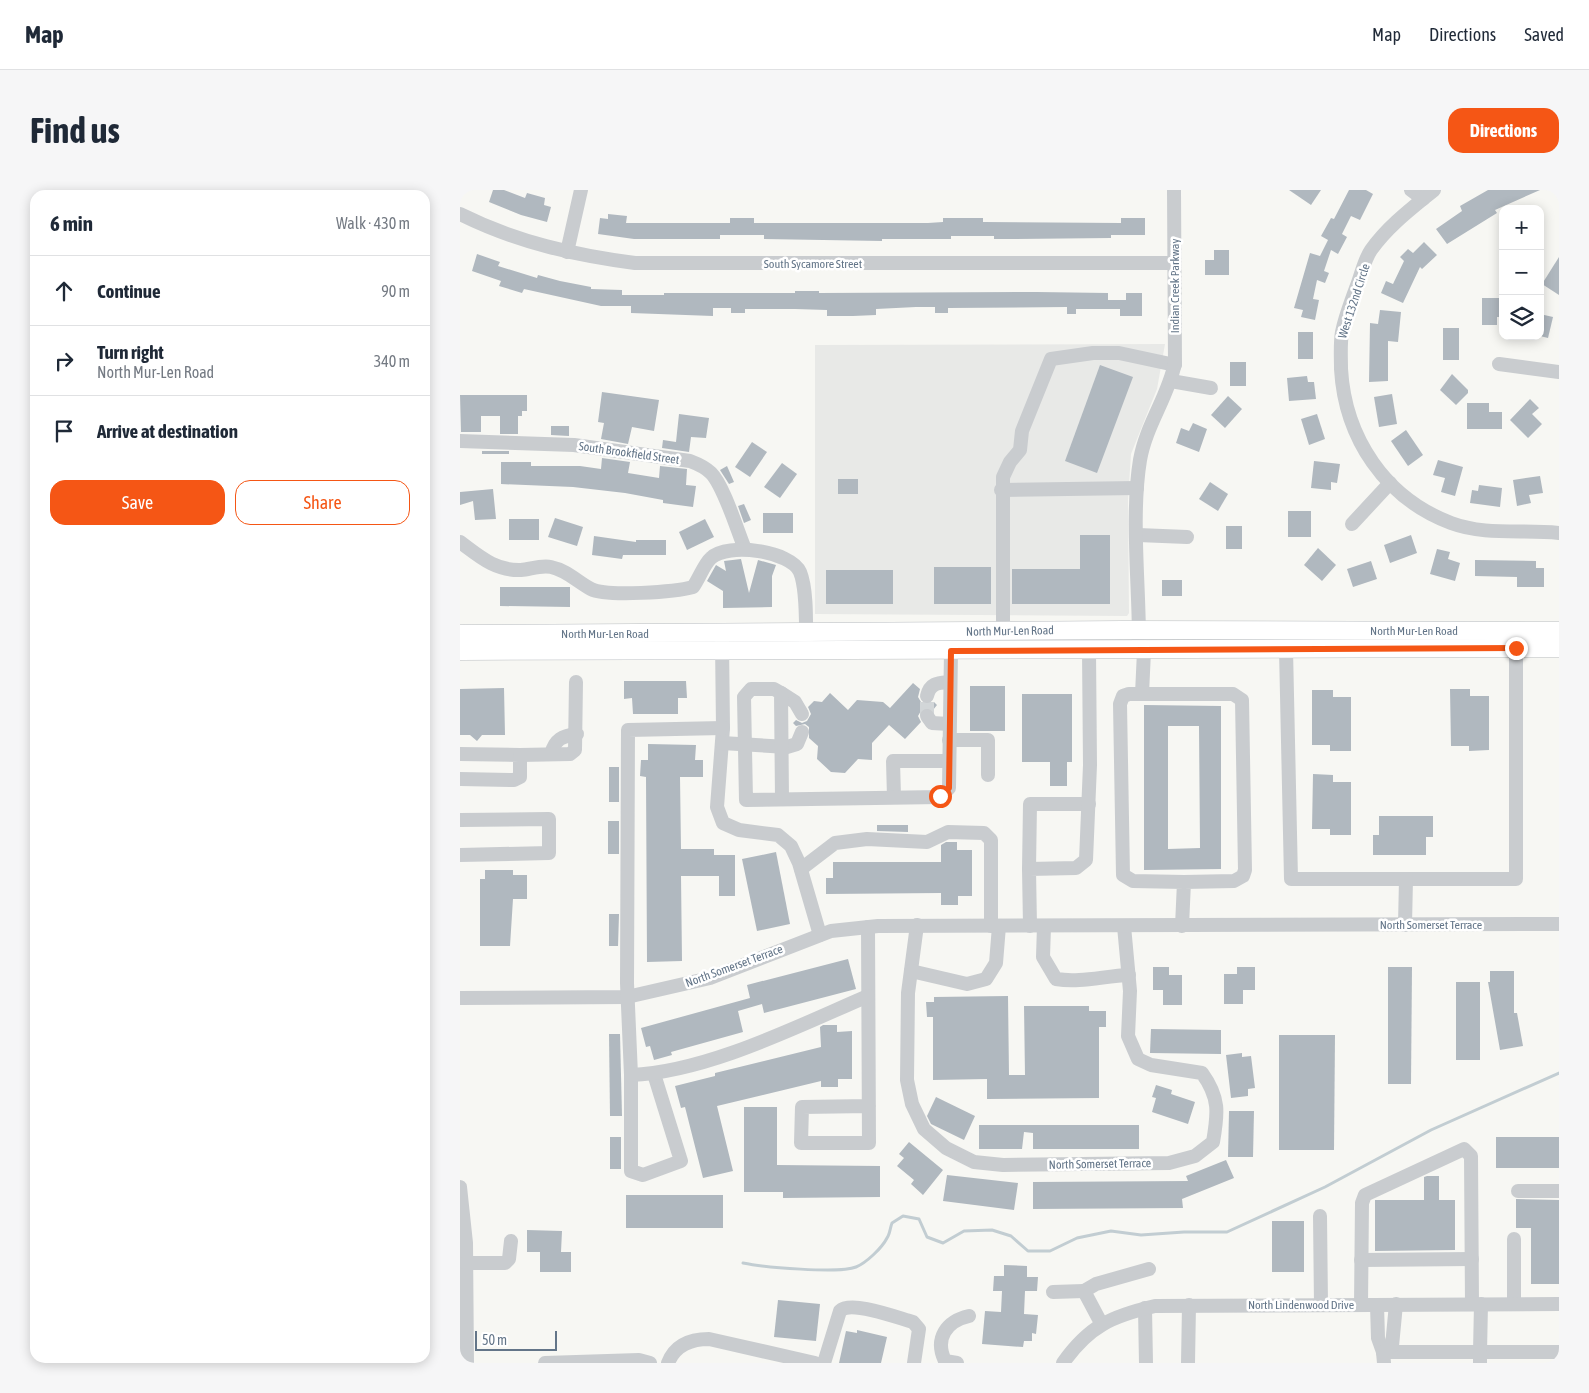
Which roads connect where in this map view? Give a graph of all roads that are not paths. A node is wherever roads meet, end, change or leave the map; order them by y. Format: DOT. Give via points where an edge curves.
graph roads {
  1 [pos="581,190"];
  2 [pos="1174,190"];
  3 [pos="1411,190"];
  4 [pos="1434,190"];
  5 [pos="1423,199"];
  6 [pos="460,214"];
  7 [pos="567,252"];
  8 [pos="1174,263"];
  9 [pos="1499,364"];
  10 [pos="1174,366"];
  11 [pos="1559,372"];
  12 [pos="1171,381"];
  13 [pos="1211,388"];
  14 [pos="460,441"];
  15 [pos="1390,483"];
  16 [pos="1137,488"];
  17 [pos="1001,490"];
  18 [pos="1352,524"];
  19 [pos="1559,533"];
  20 [pos="1138,535"];
  21 [pos="1186,537"];
  22 [pos="460,542"];
  23 [pos="745,549"];
  24 [pos="1139,630"];
  25 [pos="1003,631"];
  26 [pos="1559,631"];
  27 [pos="460,634"];
  28 [pos="722,642"];
  29 [pos="806,642"];
  30 [pos="1516,648"];
  31 [pos="1559,648"];
  32 [pos="1286,649"];
  33 [pos="1141,650"];
  34 [pos="460,651"];
  35 [pos="951,651"];
  36 [pos="1089,651"];
  37 [pos="576,682"];
  38 [pos="950,682"];
  39 [pos="781,693"];
  40 [pos="1142,694"];
  41 [pos="927,696"];
  42 [pos="802,714"];
  43 [pos="926,716"];
  44 [pos="950,724"];
  45 [pos="723,728"];
  46 [pos="802,732"];
  47 [pos="949,740"];
  48 [pos="722,743"];
  49 [pos="745,744"];
  50 [pos="782,747"];
  51 [pos="460,754"];
  52 [pos="520,754"];
  53 [pos="949,761"];
  54 [pos="988,775"];
  55 [pos="460,779"];
  56 [pos="894,797"];
  57 [pos="782,799"];
  58 [pos="1089,804"];
  59 [pos="460,820"];
  60 [pos="460,855"];
  61 [pos="801,869"];
  62 [pos="1029,869"];
  63 [pos="1406,879"];
  64 [pos="1184,882"];
  65 [pos="1559,924"];
  66 [pos="1405,925"];
  67 [pos="916,926"];
  68 [pos="995,926"];
  69 [pos="1030,926"];
  70 [pos="1044,926"];
  71 [pos="1124,926"];
  72 [pos="1182,926"];
  73 [pos="868,927"];
  74 [pos="820,935"];
  75 [pos="911,971"];
  76 [pos="1129,975"];
  77 [pos="868,996"];
  78 [pos="627,997"];
  79 [pos="460,998"];
  80 [pos="654,1074"];
  81 [pos="631,1075"];
  82 [pos="869,1106"];
  83 [pos="460,1186"];
  84 [pos="1518,1191"];
  85 [pos="1559,1191"];
  86 [pos="1320,1216"];
  87 [pos="1514,1240"];
  88 [pos="511,1241"];
  89 [pos="1472,1259"];
  90 [pos="1361,1260"];
  91 [pos="466,1263"];
  92 [pos="1149,1268"];
  93 [pos="1084,1291"];
  94 [pos="1053,1292"];
  95 [pos="1361,1304"];
  96 [pos="1377,1304"];
  97 [pos="1396,1304"];
  98 [pos="1476,1304"];
  99 [pos="1514,1304"];
  100 [pos="1559,1304"];
  101 [pos="1189,1305"];
  102 [pos="1320,1305"];
  103 [pos="1145,1308"];
  104 [pos="969,1316"];
  105 [pos="1101,1324"];
  106 [pos="1559,1352"];
  107 [pos="1480,1357"];
  108 [pos="1384,1358"];
  109 [pos="467,1363"];
  110 [pos="545,1363"];
  111 [pos="650,1363"];
  112 [pos="668,1363"];
  113 [pos="815,1363"];
  114 [pos="824,1363"];
  115 [pos="914,1363"];
  116 [pos="957,1363"];
  117 [pos="1063,1363"];
  118 [pos="1146,1363"];
  119 [pos="1188,1363"];
  1 -- 7 [label="street"];
  2 -- 8 [label="street, Indian Creek Parkway"];
  3 -- 5 [label="street"];
  4 -- 5 [label="street, West 132nd Circle"];
  5 -- 15 [label="street, West 132nd Circle" via="1401,217 1371,251 1342,332 1342,387 1351,422 1367,455"];
  6 -- 7 [label="street, South Sycamore Street" via="526,242"];
  7 -- 8 [label="street, South Sycamore Street" via="635,263 682,264"];
  8 -- 10 [label="street, Indian Creek Parkway"];
  9 -- 11 [label="street"];
  10 -- 12 [label="street, Indian Creek Parkway"];
  10 -- 17 [label="street" via="1119,353 1052,359 1022,431 1020,450 1010,462"];
  12 -- 13 [label="street"];
  12 -- 16 [label="street, Indian Creek Parkway" via="1144,441"];
  14 -- 23 [label="street, South Brookfield Street" via="574,445 690,461 713,474"];
  15 -- 18 [label="street"];
  15 -- 19 [label="street, West 132nd Circle" via="1416,506 1465,527 1494,532"];
  16 -- 17 [label="street"];
  16 -- 20 [label="street, Indian Creek Parkway"];
  17 -- 25 [label="street"];
  20 -- 21 [label="street"];
  20 -- 24 [label="street, Indian Creek Parkway"];
  22 -- 23 [label="street" via="495,567 520,570 552,567 592,590 614,593 682,591 693,587 711,558 729,550"];
  23 -- 29 [label="street" via="791,562 800,571"];
  24 -- 25 [label="main road, North Mur-Len Road"];
  24 -- 26 [label="main road, North Mur-Len Road"];
  24 -- 33 [label="street, Indian Creek Parkway"];
  25 -- 29 [label="main road, North Mur-Len Road"];
  27 -- 28 [label="main road, North Mur-Len Road"];
  28 -- 29 [label="main road, North Mur-Len Road"];
  28 -- 34 [label="main road, North Mur-Len Road"];
  28 -- 45 [label="street"];
  29 -- 35 [label="main road, North Mur-Len Road"];
  30 -- 31 [label="main road, North Mur-Len Road"];
  30 -- 32 [label="main road, North Mur-Len Road"];
  30 -- 63 [label="street" via="1516,879"];
  32 -- 33 [label="main road, North Mur-Len Road"];
  32 -- 63 [label="street" via="1291,879"];
  33 -- 36 [label="main road, North Mur-Len Road"];
  33 -- 40 [label="street, Indian Creek Parkway"];
  35 -- 36 [label="main road, North Mur-Len Road"];
  35 -- 38 [label="street"];
  36 -- 58 [label="street"];
  37 -- 52 [label="street" via="576,750 570,754"];
  38 -- 41 [label="street" via="934,684"];
  38 -- 44 [label="street"];
  39 -- 42 [label="street" via="795,702"];
  39 -- 49 [label="street" via="774,689 751,689 744,697"];
  39 -- 50 [label="street"];
  40 -- 64 [label="street" via="1123,696 1120,704 1123,875 1133,882"];
  40 -- 64 [label="street" via="1233,694 1242,700 1245,870 1243,876 1234,881"];
  43 -- 44 [label="street" via="932,722"];
  44 -- 47 [label="street"];
  45 -- 48 [label="street"];
  45 -- 78 [label="street" via="628,730"];
  46 -- 50 [label="street" via="797,744"];
  47 -- 53 [label="street"];
  47 -- 54 [label="street" via="988,740"];
  48 -- 49 [label="street"];
  48 -- 61 [label="street" via="718,807 723,823 739,830 778,835 791,846"];
  49 -- 50 [label="street"];
  49 -- 57 [label="street" via="746,800"];
  50 -- 57 [label="street"];
  51 -- 52 [label="street"];
  52 -- 55 [label="street" via="520,777 514,780"];
  53 -- 56 [label="street" via="949,788 940,796"];
  53 -- 56 [label="street" via="893,761"];
  56 -- 57 [label="street"];
  58 -- 62 [label="street" via="1086,860 1076,868"];
  58 -- 62 [label="street" via="1030,804"];
  59 -- 60 [label="street" via="549,819 551,837 549,853"];
  61 -- 68 [label="street" via="835,844 867,839 927,842 948,832 984,833 991,840"];
  61 -- 74 [label="street"];
  62 -- 69 [label="street"];
  63 -- 66 [label="street"];
  64 -- 72 [label="street"];
  65 -- 66 [label="street, North Somerset Terrace"];
  66 -- 72 [label="street, North Somerset Terrace"];
  67 -- 68 [label="street, North Somerset Terrace"];
  67 -- 73 [label="street, North Somerset Terrace"];
  67 -- 75 [label="street, North Somerset Terrace"];
  68 -- 69 [label="street, North Somerset Terrace"];
  68 -- 75 [label="street" via="996,963 986,979 967,984"];
  69 -- 70 [label="street, North Somerset Terrace"];
  70 -- 71 [label="street, North Somerset Terrace"];
  70 -- 76 [label="street" via="1043,957 1056,978 1074,982 1101,976"];
  71 -- 72 [label="street, North Somerset Terrace"];
  71 -- 76 [label="street, North Somerset Terrace"];
  73 -- 74 [label="street, North Somerset Terrace"];
  73 -- 77 [label="street"];
  74 -- 78 [label="street, North Somerset Terrace" via="710,978"];
  75 -- 76 [label="street, North Somerset Terrace" via="908,993 912,1104 924,1129 946,1148 974,1162 1003,1165 1169,1163 1195,1156 1213,1142 1218,1117 1214,1088 1202,1073 1151,1065 1138,1059 1128,1036"];
  77 -- 80 [label="street" via="767,1040"];
  77 -- 82 [label="street"];
  78 -- 79 [label="street, North Somerset Terrace"];
  78 -- 81 [label="street"];
  80 -- 81 [label="street"];
  80 -- 81 [label="street" via="681,1161 643,1176 631,1171"];
  82 -- 82 [label="street" via="802,1107 801,1143 869,1144"];
  83 -- 91 [label="street"];
  84 -- 85 [label="street"];
  86 -- 102 [label="street"];
  87 -- 99 [label="street"];
  88 -- 91 [label="street" via="509,1259 505,1263"];
  89 -- 90 [label="street"];
  89 -- 90 [label="street" via="1471,1156 1464,1149 1365,1195 1362,1203"];
  89 -- 98 [label="street"];
  90 -- 95 [label="street"];
  91 -- 109 [label="street"];
  92 -- 93 [label="street" via="1096,1284"];
  93 -- 94 [label="street"];
  93 -- 105 [label="street"];
  95 -- 96 [label="street, North Lindenwood Drive"];
  95 -- 102 [label="street, North Lindenwood Drive"];
  96 -- 97 [label="street, North Lindenwood Drive"];
  96 -- 108 [label="street" via="1378,1338"];
  97 -- 98 [label="street, North Lindenwood Drive"];
  97 -- 108 [label="street" via="1392,1346"];
  98 -- 99 [label="street, North Lindenwood Drive"];
  98 -- 107 [label="street"];
  99 -- 100 [label="street, North Lindenwood Drive"];
  101 -- 102 [label="street, North Lindenwood Drive"];
  101 -- 103 [label="street, North Lindenwood Drive"];
  101 -- 119 [label="street"];
  103 -- 105 [label="street, North Lindenwood Drive"];
  103 -- 118 [label="street"];
  104 -- 116 [label="street" via="948,1325 943,1337 944,1361"];
  105 -- 117 [label="street, North Lindenwood Drive"];
  106 -- 107 [label="street"];
  107 -- 108 [label="street"];
  110 -- 111 [label="street" via="639,1360"];
  112 -- 113 [label="street" via="680,1346 694,1339 709,1339"];
  114 -- 115 [label="street" via="840,1310 855,1306 913,1322 919,1329"];
}
